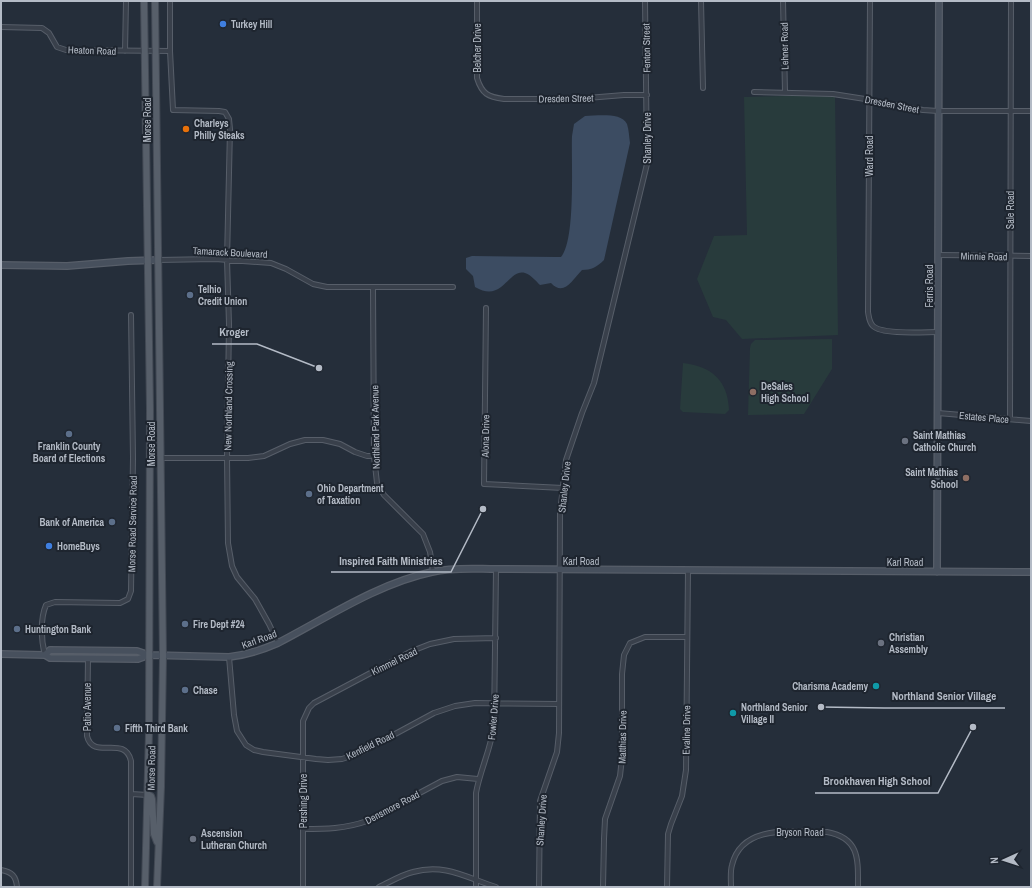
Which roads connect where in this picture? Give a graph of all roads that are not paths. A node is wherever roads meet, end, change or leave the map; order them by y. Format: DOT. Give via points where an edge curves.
graph roads {
  1 [pos="126,1"];
  2 [pos="144,1"];
  3 [pos="155,1"];
  4 [pos="170,1"];
  5 [pos="477,1"];
  6 [pos="645,1"];
  7 [pos="701,1"];
  8 [pos="783,1"];
  9 [pos="870,1"];
  10 [pos="939,1"];
  11 [pos="1011,1"];
  12 [pos="1,27"];
  13 [pos="145,50"];
  14 [pos="125,51"];
  15 [pos="156,51"];
  16 [pos="170,51"];
  17 [pos="703,88"];
  18 [pos="754,92"];
  19 [pos="785,92"];
  20 [pos="485,93"];
  21 [pos="647,95"];
  22 [pos="869,100"];
  23 [pos="938,111"];
  24 [pos="1011,111"];
  25 [pos="1031,111"];
  26 [pos="938,255"];
  27 [pos="1010,256"];
  28 [pos="1031,256"];
  29 [pos="148,260"];
  30 [pos="158,260"];
  31 [pos="227,260"];
  32 [pos="1,265"];
  33 [pos="373,287"];
  34 [pos="453,287"];
  35 [pos="486,308"];
  36 [pos="131,315"];
  37 [pos="937,332"];
  38 [pos="938,413"];
  39 [pos="1010,419"];
  40 [pos="1031,421"];
  41 [pos="374,456"];
  42 [pos="150,458"];
  43 [pos="161,458"];
  44 [pos="226,458"];
  45 [pos="563,488"];
  46 [pos="496,569"];
  47 [pos="560,569"];
  48 [pos="688,570"];
  49 [pos="433,571"];
  50 [pos="937,572"];
  51 [pos="1031,572"];
  52 [pos="687,637"];
  53 [pos="496,638"];
  54 [pos="278,643"];
  55 [pos="1,654"];
  56 [pos="45,655"];
  57 [pos="149,655"];
  58 [pos="163,656"];
  59 [pos="228,657"];
  60 [pos="88,658"];
  61 [pos="495,703"];
  62 [pos="559,704"];
  63 [pos="305,714"];
  64 [pos="303,758"];
  65 [pos="478,779"];
  66 [pos="131,794"];
  67 [pos="148,795"];
  68 [pos="303,829"];
  69 [pos="158,844"];
  70 [pos="1,870"];
  71 [pos="476,880"];
  72 [pos="17,887"];
  73 [pos="131,887"];
  74 [pos="145,887"];
  75 [pos="156,887"];
  76 [pos="303,887"];
  77 [pos="379,887"];
  78 [pos="476,887"];
  79 [pos="496,887"];
  80 [pos="539,887"];
  81 [pos="604,887"];
  82 [pos="667,887"];
  83 [pos="731,887"];
  84 [pos="858,887"];
  1 -- 14 [label="street"];
  2 -- 13 [label="main road, Morse Road"];
  3 -- 15 [label="main road, Morse Road"];
  4 -- 16 [label="street"];
  5 -- 20 [label="street, Belcher Drive" via="478,78"];
  6 -- 21 [label="street, Fenton Street"];
  7 -- 17 [label="street"];
  8 -- 19 [label="street, Lehner Road"];
  9 -- 22 [label="street, Ward Road"];
  10 -- 23 [label="main road, Ferris Road"];
  11 -- 24 [label="street, Sale Road"];
  12 -- 14 [label="street, Heaton Road" via="42,28 49,33 57,47 66,50"];
  13 -- 14 [label="street, Heaton Road"];
  13 -- 15 [label="street"];
  13 -- 29 [label="main road, Morse Road"];
  15 -- 16 [label="street"];
  15 -- 30 [label="main road, Morse Road"];
  16 -- 31 [label="street, New Northland Crossing" via="173,110 218,111 225,112 229,118"];
  18 -- 19 [label="street, Dresden Street"];
  19 -- 22 [label="street, Dresden Street" via="833,94"];
  20 -- 21 [label="street, Dresden Street" via="494,98 504,99"];
  21 -- 45 [label="street, Shanley Drive" via="645,178 594,383 566,460"];
  22 -- 23 [label="street, Dresden Street"];
  22 -- 37 [label="street, Ward Road" via="870,322 878,330 888,332"];
  23 -- 24 [label="street, Dresden Street"];
  23 -- 26 [label="main road, Ferris Road"];
  24 -- 25 [label="street, Dresden Street"];
  24 -- 27 [label="street, Sale Road"];
  26 -- 27 [label="street, Minnie Road"];
  26 -- 37 [label="main road, Ferris Road"];
  27 -- 28 [label="street, Minnie Road"];
  27 -- 39 [label="street, Sale Road"];
  29 -- 30 [label="main road, Tamarack Boulevard"];
  29 -- 32 [label="main road, Tamarack Boulevard" via="67,266"];
  29 -- 42 [label="main road, Morse Road"];
  30 -- 31 [label="street, Tamarack Boulevard"];
  30 -- 43 [label="main road, Morse Road"];
  31 -- 33 [label="street, Tamarack Boulevard" via="271,263 313,284 327,287"];
  31 -- 44 [label="street, New Northland Crossing" via="229,324"];
  33 -- 34 [label="street, Tamarack Boulevard"];
  33 -- 41 [label="street, Northland Park Avenue"];
  35 -- 45 [label="street, Alona Drive" via="484,484"];
  36 -- 56 [label="street, Morse Road Service Road" via="131,590 128,599 120,603 55,602 46,605 43,612"];
  37 -- 38 [label="main road, Ferris Road"];
  38 -- 39 [label="street, Estates Place"];
  38 -- 50 [label="main road, Ferris Road"];
  39 -- 40 [label="street, Estates Place"];
  41 -- 44 [label="street" via="367,456 340,444 323,440 305,440 264,456"];
  41 -- 49 [label="street, Northland Park Avenue" via="377,483 384,495 423,534 430,552"];
  42 -- 43 [label="street"];
  42 -- 57 [label="main road, Morse Road"];
  43 -- 44 [label="street"];
  43 -- 58 [label="main road, Morse Road"];
  44 -- 54 [label="street, New Northland Crossing" via="228,543 232,566 270,624"];
  45 -- 47 [label="street, Shanley Drive" via="560,513"];
  46 -- 47 [label="main road, Karl Road"];
  46 -- 49 [label="main road, Karl Road"];
  46 -- 53 [label="street, Fowler Drive"];
  47 -- 48 [label="main road, Karl Road"];
  47 -- 62 [label="street, Shanley Drive"];
  48 -- 50 [label="main road, Karl Road"];
  48 -- 52 [label="street, Evaline Drive"];
  49 -- 54 [label="main road, Karl Road" via="372,593"];
  50 -- 51 [label="main road, Karl Road"];
  52 -- 81 [label="street, Matthias Drive" via="644,638 630,643 624,655 622,758 620,776 605,819"];
  52 -- 82 [label="street, Evaline Drive" via="686,770 682,796 668,834"];
  53 -- 61 [label="street, Fowler Drive"];
  53 -- 63 [label="street, Kimmel Road" via="454,639 412,651 314,703"];
  54 -- 59 [label="main road, Karl Road" via="250,653"];
  55 -- 56 [label="main road, Karl Road"];
  56 -- 57 [label="main road, Karl Road" via="50,650 137,651"];
  56 -- 60 [label="main road, Karl Road" via="50,658"];
  57 -- 58 [label="main road, Karl Road"];
  57 -- 60 [label="main road, Karl Road" via="138,659"];
  57 -- 67 [label="main road, Morse Road"];
  58 -- 59 [label="main road, Karl Road"];
  58 -- 69 [label="main road, Morse Road"];
  59 -- 64 [label="street, Kenfield Road" via="235,721 241,739 254,750"];
  60 -- 66 [label="street, Patio Avenue" via="88,741 92,746 125,749 130,754"];
  61 -- 62 [label="street, Kenfield Road"];
  61 -- 64 [label="street, Kenfield Road" via="462,705 434,713 353,756 336,760"];
  61 -- 65 [label="street, Fowler Drive" via="491,744"];
  62 -- 80 [label="street, Shanley Drive" via="557,752 540,801"];
  63 -- 64 [label="street, Pershing Drive"];
  64 -- 68 [label="street, Pershing Drive"];
  65 -- 68 [label="street, Densmore Road" via="457,777 442,781 357,825 332,829"];
  65 -- 71 [label="street, Fowler Drive"];
  66 -- 67 [label="street"];
  66 -- 73 [label="street, Patio Avenue"];
  67 -- 69 [label="main road" via="152,799 154,834"];
  67 -- 74 [label="main road, Morse Road"];
  68 -- 76 [label="street, Pershing Drive"];
  69 -- 75 [label="main road, Morse Road"];
  70 -- 72 [label="street" via="10,872 16,878"];
  71 -- 77 [label="street" via="454,871 434,868 412,872"];
  71 -- 78 [label="street, Fowler Drive"];
  71 -- 79 [label="street"];
  83 -- 84 [label="street, Bryson Road" via="732,865 743,845 764,833 775,832 827,832 843,837 857,854"];
}
